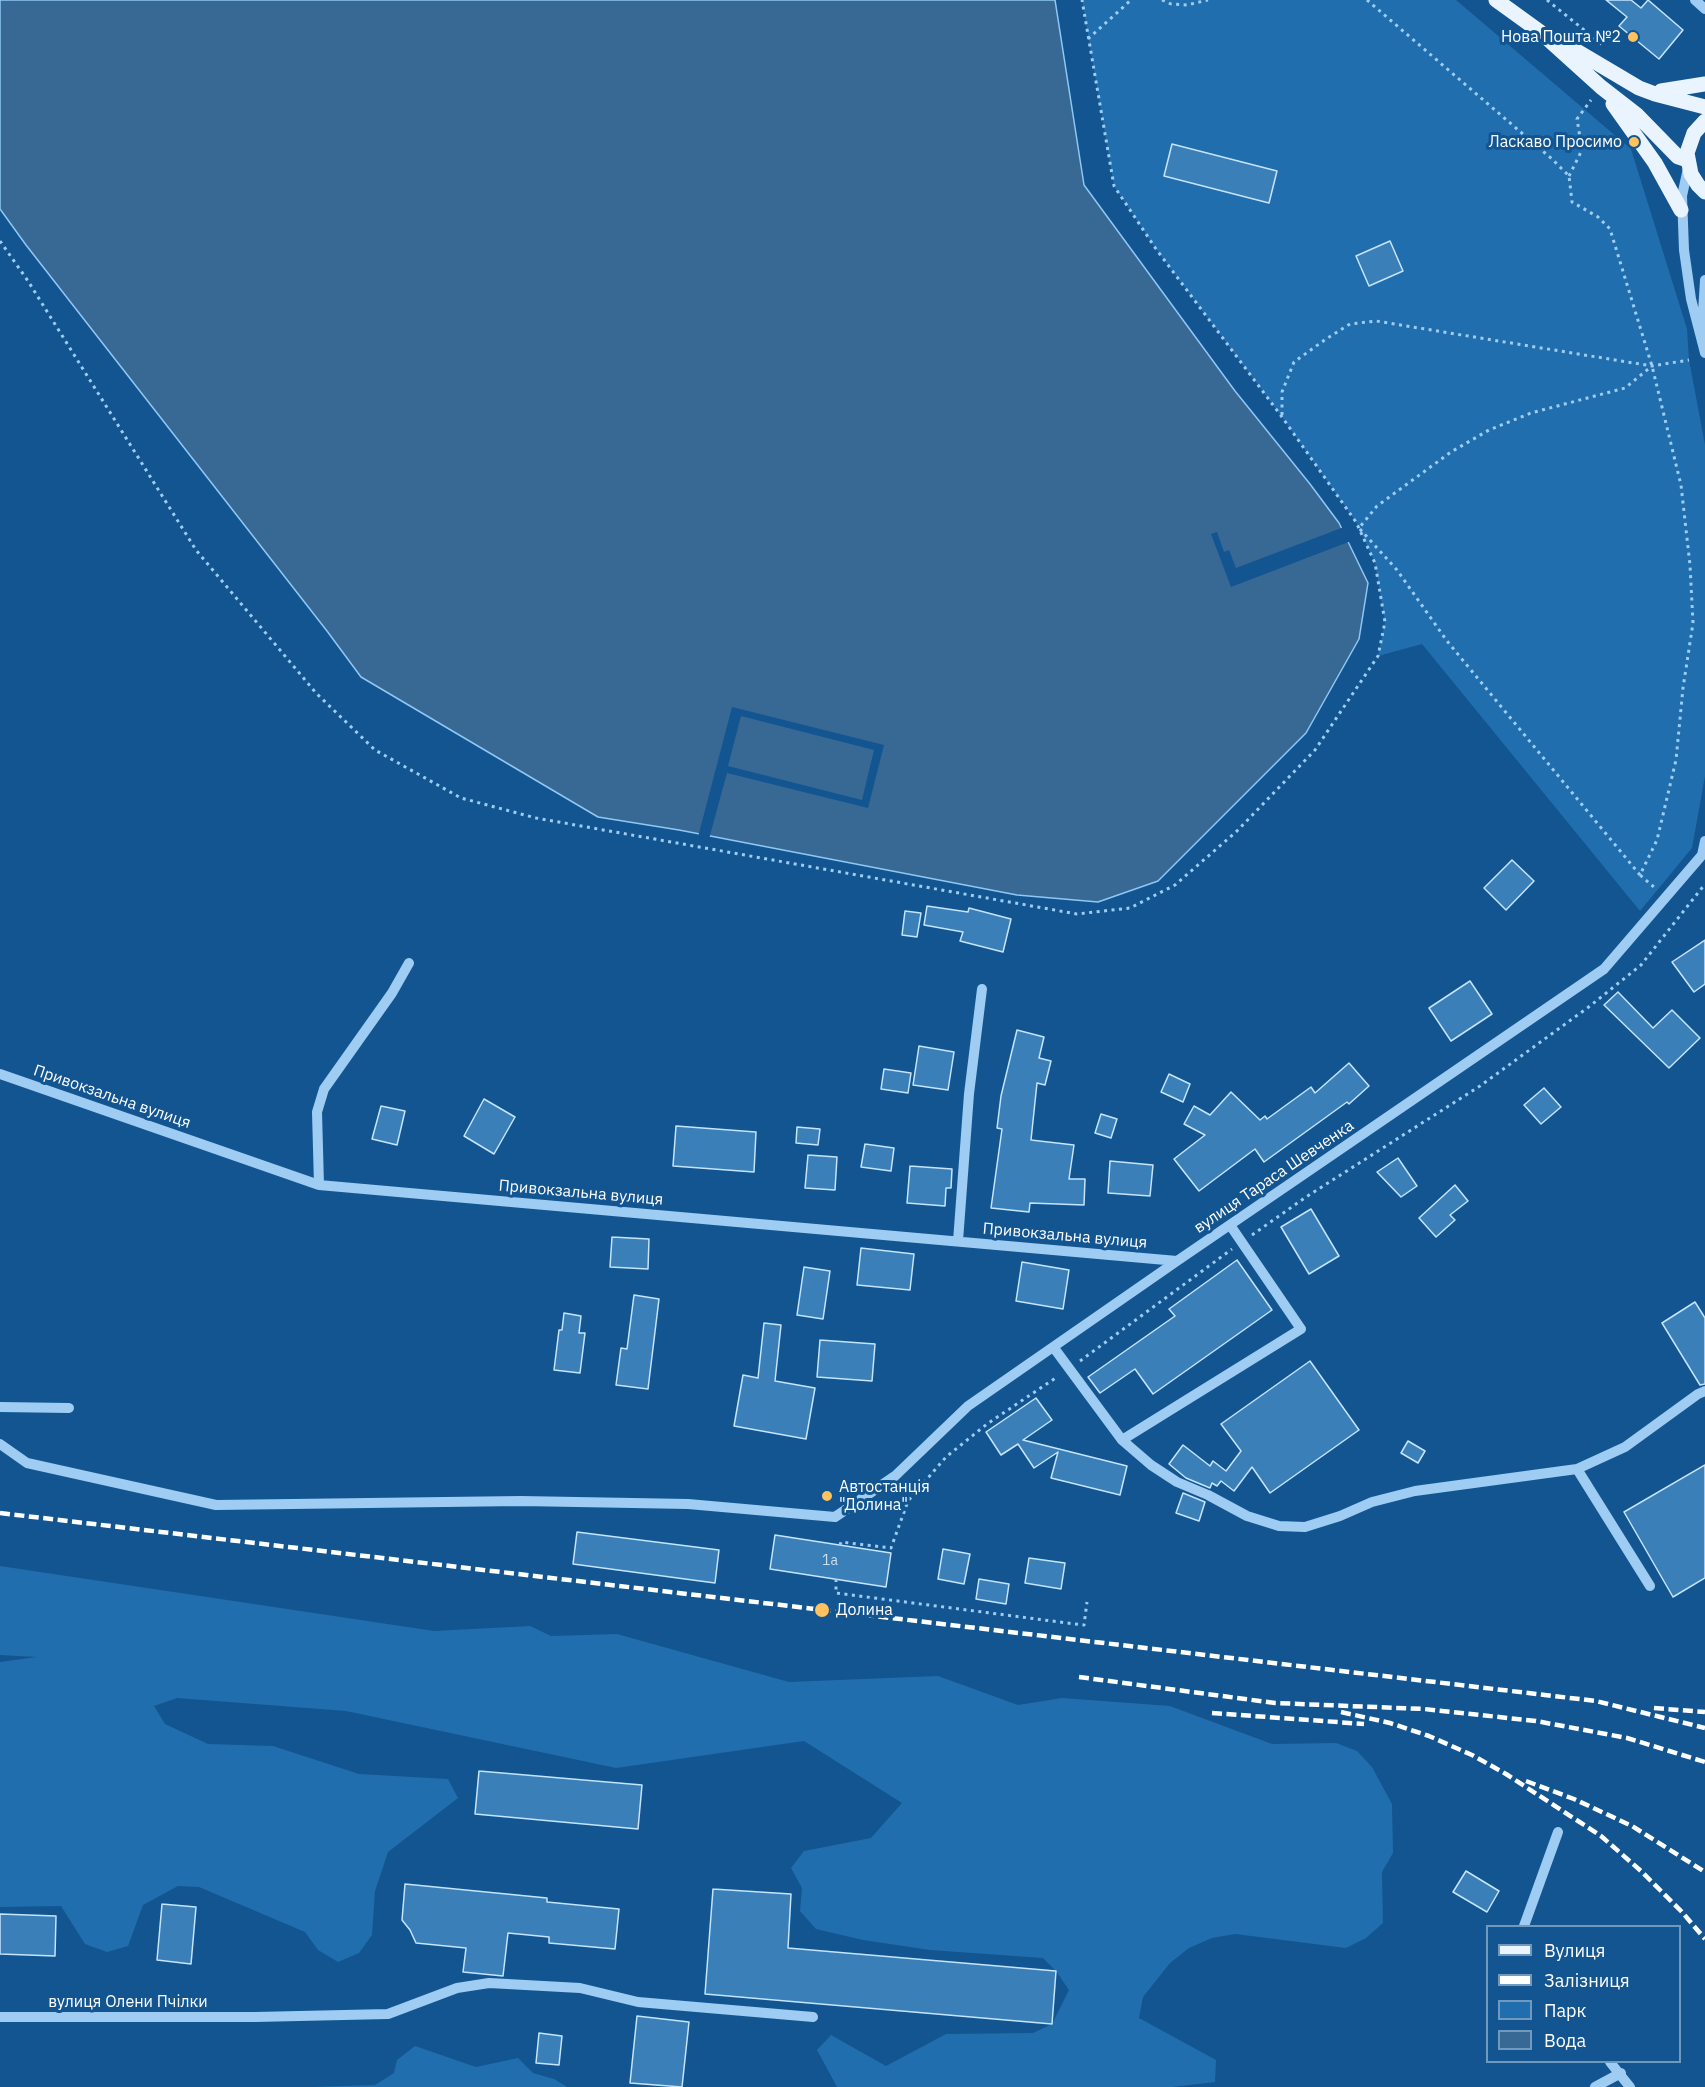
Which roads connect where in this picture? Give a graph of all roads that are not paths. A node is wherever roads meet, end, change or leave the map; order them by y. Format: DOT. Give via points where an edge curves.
graph roads {
  1 [pos="1496,0"];
  2 [pos="1695,0"];
  3 [pos="1705,9"];
  4 [pos="1539,31"];
  5 [pos="1705,84"];
  6 [pos="1601,87"];
  7 [pos="1640,88"];
  8 [pos="1705,107"];
  9 [pos="1705,121"];
  10 [pos="1688,164"];
  11 [pos="1705,192"];
  12 [pos="1681,210"];
  13 [pos="1705,280"];
  14 [pos="1702,338"];
  15 [pos="1705,353"];
  16 [pos="1705,841"];
  17 [pos="1704,857"];
  18 [pos="409,963"];
  19 [pos="982,989"];
  20 [pos="0,1074"];
  21 [pos="319,1185"];
  22 [pos="1230,1225"];
  23 [pos="958,1241"];
  24 [pos="1177,1261"];
  25 [pos="1054,1348"];
  26 [pos="1705,1391"];
  27 [pos="0,1407"];
  28 [pos="69,1408"];
  29 [pos="1122,1440"];
  30 [pos="0,1444"];
  31 [pos="1577,1469"];
  32 [pos="1650,1586"];
  33 [pos="1558,1832"];
  34 [pos="1524,1925"];
  35 [pos="0,2017"];
  36 [pos="813,2018"];
  37 [pos="1612,2063"];
  38 [pos="1621,2073"];
  39 [pos="1595,2087"];
  40 [pos="1630,2087"];
  1 -- 4 [label="main road"];
  2 -- 3 [label="street"];
  4 -- 6 [label="main road"];
  4 -- 7 [label="main road"];
  5 -- 7 [label="main road" via="1664,92"];
  6 -- 10 [label="main road"];
  6 -- 12 [label="main road" via="1649,154"];
  7 -- 8 [label="main road"];
  9 -- 10 [label="main road" via="1690,140"];
  10 -- 11 [label="main road" via="1694,180"];
  10 -- 12 [label="street"];
  12 -- 14 [label="street" via="1687,274"];
  13 -- 14 [label="street"];
  14 -- 15 [label="street"];
  16 -- 17 [label="street, вулиця Тараса Шевченка"];
  17 -- 22 [label="street, вулиця Тараса Шевченка" via="1604,969"];
  18 -- 21 [label="street" via="393,993 324,1089 317,1112"];
  19 -- 23 [label="street"];
  20 -- 21 [label="street, Привокзальна вулиця"];
  21 -- 23 [label="street, Привокзальна вулиця"];
  22 -- 24 [label="street, вулиця Тараса Шевченка"];
  22 -- 29 [label="street" via="1301,1329"];
  23 -- 24 [label="street, Привокзальна вулиця"];
  24 -- 25 [label="street, вулиця Тараса Шевченка"];
  25 -- 29 [label="street"];
  25 -- 30 [label="street, вулиця Тараса Шевченка" via="968,1406 895,1476 835,1517 688,1504 520,1501 216,1505 27,1463"];
  26 -- 31 [label="street" via="1625,1447"];
  27 -- 28 [label="street"];
  29 -- 31 [label="street" via="1177,1482 1247,1516 1279,1526 1305,1527 1415,1491"];
  31 -- 32 [label="street"];
  33 -- 34 [label="street"];
  35 -- 36 [label="street, вулиця Олени Пчілки" via="388,2014 457,1988 489,1983 580,1988 638,2002"];
  37 -- 38 [label="street"];
  38 -- 39 [label="street"];
  38 -- 40 [label="street"];
}
